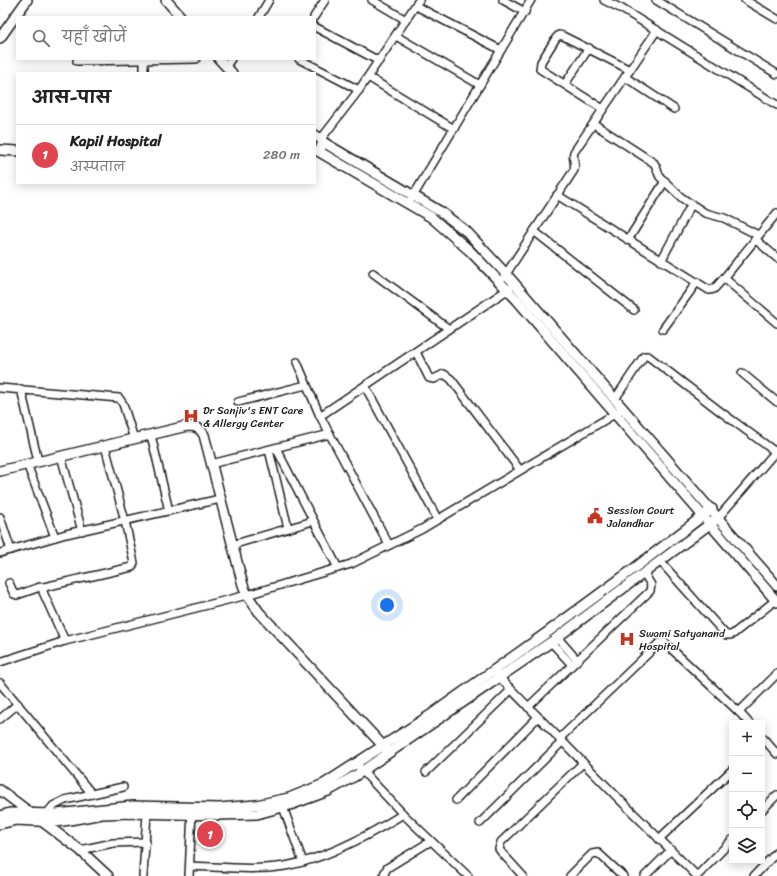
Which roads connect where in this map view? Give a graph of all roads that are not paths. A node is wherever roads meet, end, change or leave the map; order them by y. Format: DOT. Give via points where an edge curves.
graph roads {
  1 [pos="27,0"];
  2 [pos="166,0"];
  3 [pos="325,0"];
  4 [pos="372,0"];
  5 [pos="503,0"];
  6 [pos="531,0"];
  7 [pos="604,0"];
  8 [pos="656,0"];
  9 [pos="745,0"];
  10 [pos="266,1"];
  11 [pos="755,2"];
  12 [pos="418,3"];
  13 [pos="525,12"];
  14 [pos="180,16"];
  15 [pos="259,16"];
  16 [pos="315,16"];
  17 [pos="777,19"];
  18 [pos="406,20"];
  19 [pos="316,28"];
  20 [pos="657,30"];
  21 [pos="396,36"];
  22 [pos="0,38"];
  23 [pos="589,48"];
  24 [pos="501,50"];
  25 [pos="78,60"];
  26 [pos="144,60"];
  27 [pos="221,60"];
  28 [pos="301,60"];
  29 [pos="378,61"];
  30 [pos="230,66"];
  31 [pos="630,70"];
  32 [pos="144,72"];
  33 [pos="777,74"];
  34 [pos="368,77"];
  35 [pos="625,77"];
  36 [pos="565,84"];
  37 [pos="480,86"];
  38 [pos="359,90"];
  39 [pos="777,105"];
  40 [pos="674,109"];
  41 [pos="603,110"];
  42 [pos="594,124"];
  43 [pos="454,128"];
  44 [pos="320,138"];
  45 [pos="0,150"];
  46 [pos="16,151"];
  47 [pos="317,151"];
  48 [pos="665,181"];
  49 [pos="557,195"];
  50 [pos="411,199"];
  51 [pos="691,205"];
  52 [pos="777,213"];
  53 [pos="534,231"];
  54 [pos="757,238"];
  55 [pos="628,240"];
  56 [pos="777,258"];
  57 [pos="661,260"];
  58 [pos="374,273"];
  59 [pos="506,274"];
  60 [pos="724,278"];
  61 [pos="499,282"];
  62 [pos="697,282"];
  63 [pos="511,287"];
  64 [pos="634,310"];
  65 [pos="777,323"];
  66 [pos="449,329"];
  67 [pos="664,329"];
  68 [pos="416,352"];
  69 [pos="297,362"];
  70 [pos="742,373"];
  71 [pos="306,385"];
  72 [pos="365,386"];
  73 [pos="0,388"];
  74 [pos="21,389"];
  75 [pos="615,399"];
  76 [pos="238,402"];
  77 [pos="777,402"];
  78 [pos="624,408"];
  79 [pos="615,414"];
  80 [pos="320,416"];
  81 [pos="330,434"];
  82 [pos="151,435"];
  83 [pos="134,439"];
  84 [pos="105,446"];
  85 [pos="272,449"];
  86 [pos="776,452"];
  87 [pos="61,456"];
  88 [pos="38,461"];
  89 [pos="26,464"];
  90 [pos="211,464"];
  91 [pos="520,470"];
  92 [pos="0,471"];
  93 [pos="220,499"];
  94 [pos="712,509"];
  95 [pos="169,511"];
  96 [pos="703,516"];
  97 [pos="0,517"];
  98 [pos="718,518"];
  99 [pos="438,520"];
  100 [pos="125,521"];
  101 [pos="313,521"];
  102 [pos="710,524"];
  103 [pos="288,528"];
  104 [pos="82,531"];
  105 [pos="55,537"];
  106 [pos="232,545"];
  107 [pos="388,545"];
  108 [pos="12,550"];
  109 [pos="0,553"];
  110 [pos="660,561"];
  111 [pos="338,568"];
  112 [pos="644,573"];
  113 [pos="9,583"];
  114 [pos="777,586"];
  115 [pos="44,587"];
  116 [pos="614,589"];
  117 [pos="247,594"];
  118 [pos="776,600"];
  119 [pos="554,640"];
  120 [pos="65,641"];
  121 [pos="0,662"];
  122 [pos="574,663"];
  123 [pos="492,671"];
  124 [pos="777,674"];
  125 [pos="499,678"];
  126 [pos="0,683"];
  127 [pos="511,690"];
  128 [pos="18,704"];
  129 [pos="528,707"];
  130 [pos="739,712"];
  131 [pos="538,717"];
  132 [pos="0,719"];
  133 [pos="746,720"];
  134 [pos="561,740"];
  135 [pos="765,741"];
  136 [pos="387,749"];
  137 [pos="777,754"];
  138 [pos="583,763"];
  139 [pos="359,768"];
  140 [pos="426,772"];
  141 [pos="729,773"];
  142 [pos="123,787"];
  143 [pos="0,790"];
  144 [pos="92,794"];
  145 [pos="777,795"];
  146 [pos="456,800"];
  147 [pos="283,807"];
  148 [pos="765,807"];
  149 [pos="192,811"];
  150 [pos="148,813"];
  151 [pos="32,814"];
  152 [pos="402,814"];
  153 [pos="0,816"];
  154 [pos="44,817"];
  155 [pos="480,823"];
  156 [pos="0,824"];
  157 [pos="659,839"];
  158 [pos="431,841"];
  159 [pos="146,842"];
  160 [pos="729,843"];
  161 [pos="80,850"];
  162 [pos="670,850"];
  163 [pos="777,852"];
  164 [pos="303,862"];
  165 [pos="190,866"];
  166 [pos="108,876"];
  167 [pos="143,876"];
  168 [pos="189,876"];
  169 [pos="384,876"];
  170 [pos="468,876"];
  171 [pos="522,876"];
  172 [pos="570,876"];
  173 [pos="623,876"];
  174 [pos="645,876"];
  175 [pos="697,876"];
  176 [pos="754,876"];
  1 -- 22 [label="street"];
  2 -- 14 [label="street"];
  3 -- 16 [label="street"];
  4 -- 18 [label="street"];
  5 -- 13 [label="street"];
  6 -- 13 [label="street"];
  7 -- 20 [label="street"];
  8 -- 33 [label="street"];
  9 -- 11 [label="street"];
  10 -- 15 [label="street"];
  11 -- 17 [label="street"];
  12 -- 18 [label="street"];
  12 -- 24 [label="street"];
  13 -- 24 [label="street"];
  18 -- 21 [label="street"];
  19 -- 29 [label="street"];
  20 -- 31 [label="street"];
  20 -- 39 [label="street"];
  21 -- 29 [label="street"];
  21 -- 37 [label="street"];
  23 -- 31 [label="street"];
  23 -- 36 [label="street"];
  23 -- 36 [label="street" via="563,36 559,35 556,38 540,67"];
  24 -- 37 [label="street"];
  25 -- 26 [label="street"];
  26 -- 32 [label="street"];
  27 -- 30 [label="street"];
  28 -- 38 [label="street"];
  29 -- 34 [label="street"];
  31 -- 35 [label="street"];
  34 -- 38 [label="street"];
  34 -- 43 [label="street"];
  35 -- 40 [label="street"];
  35 -- 41 [label="street"];
  36 -- 41 [label="street"];
  37 -- 43 [label="street"];
  38 -- 44 [label="street"];
  41 -- 42 [label="street"];
  42 -- 48 [label="street" via="654,163 657,172"];
  42 -- 49 [label="street" via="574,152 575,168"];
  43 -- 50 [label="street"];
  44 -- 47 [label="street" via="321,148"];
  44 -- 50 [label="street"];
  45 -- 46 [label="street"];
  47 -- 50 [label="street"];
  48 -- 51 [label="street"];
  48 -- 55 [label="street"];
  49 -- 53 [label="street"];
  49 -- 55 [label="street"];
  50 -- 59 [label="street" via="441,212 467,232"];
  50 -- 61 [label="street" via="470,251"];
  51 -- 54 [label="street" via="705,213 724,218"];
  51 -- 57 [label="street"];
  52 -- 54 [label="street"];
  53 -- 59 [label="street"];
  53 -- 64 [label="street"];
  54 -- 56 [label="street"];
  54 -- 60 [label="street"];
  55 -- 57 [label="street"];
  57 -- 62 [label="street"];
  58 -- 66 [label="street"];
  59 -- 61 [label="street"];
  59 -- 63 [label="street"];
  60 -- 62 [label="street" via="711,290"];
  60 -- 65 [label="street"];
  61 -- 63 [label="street"];
  62 -- 67 [label="street"];
  63 -- 66 [label="street"];
  63 -- 75 [label="street"];
  63 -- 79 [label="street"];
  66 -- 68 [label="street"];
  68 -- 72 [label="street"];
  68 -- 91 [label="street" via="429,378 434,379 444,374 451,379"];
  69 -- 71 [label="street"];
  70 -- 77 [label="street"];
  71 -- 76 [label="street"];
  71 -- 80 [label="street"];
  72 -- 80 [label="street"];
  72 -- 99 [label="street"];
  73 -- 74 [label="street"];
  74 -- 83 [label="street" via="119,398"];
  74 -- 88 [label="street"];
  75 -- 78 [label="street"];
  75 -- 86 [label="street" via="644,356 648,356"];
  78 -- 79 [label="street"];
  78 -- 94 [label="street"];
  79 -- 91 [label="street"];
  79 -- 96 [label="street"];
  80 -- 81 [label="street"];
  81 -- 85 [label="street"];
  81 -- 107 [label="street"];
  82 -- 83 [label="street"];
  82 -- 90 [label="street" via="188,426 199,428 204,435"];
  82 -- 95 [label="street"];
  83 -- 84 [label="street"];
  84 -- 87 [label="street"];
  84 -- 100 [label="street"];
  85 -- 90 [label="street"];
  85 -- 101 [label="street"];
  85 -- 103 [label="street"];
  86 -- 98 [label="street"];
  87 -- 88 [label="street"];
  87 -- 104 [label="street"];
  88 -- 89 [label="street"];
  89 -- 92 [label="street"];
  89 -- 105 [label="street"];
  90 -- 93 [label="street"];
  91 -- 99 [label="street"];
  93 -- 95 [label="street"];
  93 -- 106 [label="street"];
  94 -- 96 [label="street"];
  94 -- 98 [label="street"];
  95 -- 100 [label="street"];
  96 -- 102 [label="street"];
  96 -- 116 [label="street"];
  97 -- 108 [label="street"];
  98 -- 102 [label="street"];
  98 -- 114 [label="street"];
  99 -- 107 [label="street"];
  100 -- 104 [label="street"];
  100 -- 115 [label="street" via="134,560 132,567"];
  101 -- 103 [label="street"];
  101 -- 111 [label="street"];
  102 -- 110 [label="street"];
  102 -- 118 [label="street"];
  103 -- 106 [label="street"];
  104 -- 105 [label="street"];
  105 -- 108 [label="street"];
  106 -- 117 [label="street"];
  107 -- 111 [label="street"];
  108 -- 109 [label="street"];
  110 -- 112 [label="street"];
  110 -- 118 [label="street" via="726,635 733,634"];
  111 -- 117 [label="street"];
  112 -- 116 [label="street"];
  112 -- 122 [label="street" via="651,585 650,591"];
  113 -- 115 [label="street" via="16,595"];
  115 -- 120 [label="street" via="43,592"];
  116 -- 119 [label="street"];
  116 -- 123 [label="street"];
  117 -- 120 [label="street"];
  117 -- 136 [label="street" via="259,612"];
  119 -- 122 [label="street"];
  119 -- 125 [label="street"];
  120 -- 121 [label="street"];
  122 -- 129 [label="street"];
  123 -- 125 [label="street"];
  123 -- 136 [label="street"];
  124 -- 130 [label="street"];
  125 -- 127 [label="street"];
  125 -- 136 [label="street"];
  126 -- 128 [label="street"];
  127 -- 129 [label="street"];
  127 -- 140 [label="street"];
  128 -- 132 [label="street"];
  128 -- 144 [label="street"];
  129 -- 131 [label="street"];
  130 -- 133 [label="street"];
  130 -- 134 [label="street" via="666,643 661,642"];
  131 -- 134 [label="street"];
  131 -- 146 [label="street"];
  134 -- 138 [label="street"];
  134 -- 155 [label="street"];
  135 -- 137 [label="street"];
  136 -- 139 [label="street"];
  138 -- 157 [label="street"];
  138 -- 171 [label="street" via="501,842 499,849"];
  139 -- 147 [label="street" via="328,791"];
  139 -- 149 [label="street" via="289,798 256,805"];
  139 -- 152 [label="street"];
  141 -- 157 [label="street"];
  142 -- 144 [label="street"];
  143 -- 151 [label="street"];
  144 -- 154 [label="street" via="58,803"];
  145 -- 148 [label="street"];
  147 -- 149 [label="street" via="256,814 217,815"];
  147 -- 164 [label="street"];
  149 -- 150 [label="street"];
  149 -- 154 [label="street" via="133,806"];
  149 -- 165 [label="street"];
  150 -- 154 [label="street" via="102,814 70,820"];
  150 -- 159 [label="street"];
  151 -- 153 [label="street" via="10,813"];
  151 -- 154 [label="street"];
  152 -- 158 [label="street"];
  152 -- 164 [label="street" via="363,837"];
  154 -- 156 [label="street"];
  154 -- 161 [label="street"];
  157 -- 162 [label="street"];
  158 -- 169 [label="street" via="387,868"];
  158 -- 170 [label="street"];
  159 -- 161 [label="street" via="113,843"];
  159 -- 167 [label="street"];
  160 -- 175 [label="street"];
  161 -- 166 [label="street"];
  162 -- 174 [label="street"];
  162 -- 175 [label="street"];
  163 -- 176 [label="street"];
  164 -- 165 [label="street" via="242,869"];
  165 -- 168 [label="street"];
  172 -- 173 [label="street" via="592,854 598,852"];
}
